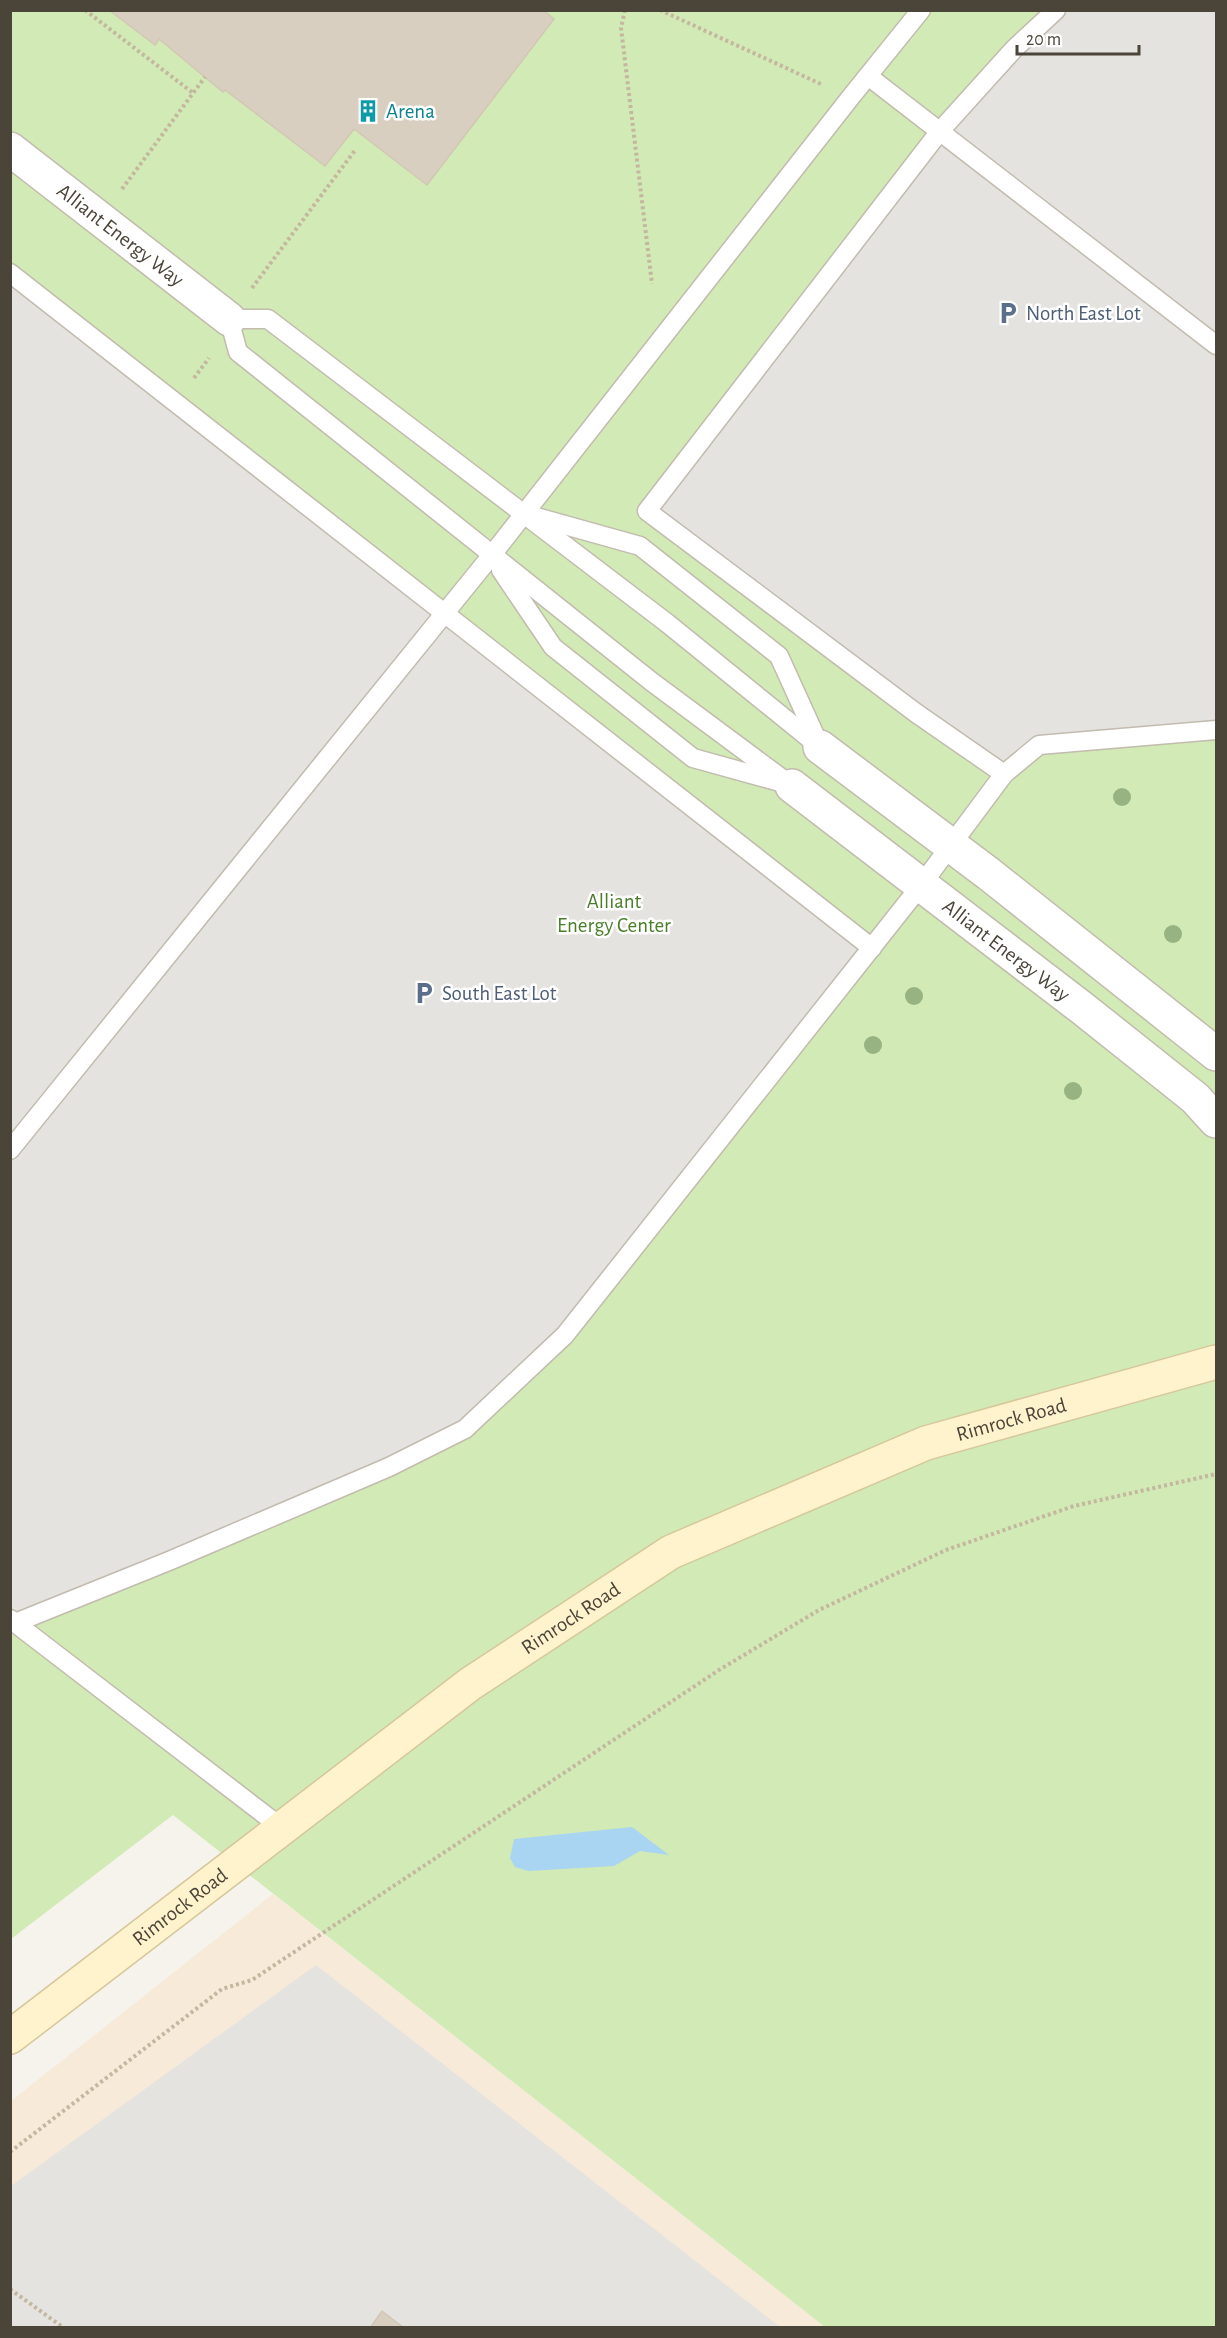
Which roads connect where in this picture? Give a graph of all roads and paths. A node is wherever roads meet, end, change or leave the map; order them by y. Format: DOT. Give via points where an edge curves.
graph roads {
  1 [pos="85,10"];
  2 [pos="624,10"];
  3 [pos="660,10"];
  4 [pos="921,10"];
  5 [pos="1056,10"];
  6 [pos="868,76"];
  7 [pos="205,77"];
  8 [pos="193,93"];
  9 [pos="850,98"];
  10 [pos="940,131"];
  11 [pos="356,149"];
  12 [pos="15,161"];
  13 [pos="100,219"];
  14 [pos="10,273"];
  15 [pos="652,284"];
  16 [pos="229,319"];
  17 [pos="1216,345"];
  18 [pos="176,403"];
  19 [pos="525,513"];
  20 [pos="491,556"];
  21 [pos="445,613"];
  22 [pos="1216,730"];
  23 [pos="820,747"];
  24 [pos="1004,774"];
  25 [pos="792,786"];
  26 [pos="951,845"];
  27 [pos="922,884"];
  28 [pos="872,948"];
  29 [pos="1216,1054"];
  30 [pos="1216,1121"];
  31 [pos="10,1150"];
  32 [pos="1216,1362"];
  33 [pos="1216,1474"];
  34 [pos="13,1621"];
  35 [pos="282,1828"];
  36 [pos="10,2037"];
  37 [pos="10,2152"];
  38 [pos="10,2289"];
  39 [pos="64,2328"];
  1 -- 8 [label="path"];
  2 -- 15 [label="path" via="621,28"];
  3 -- 9 [label="path"];
  4 -- 6 [label="lane"];
  5 -- 10 [label="lane" via="1014,49"];
  6 -- 9 [label="lane"];
  6 -- 10 [label="lane"];
  7 -- 8 [label="path"];
  8 -- 13 [label="path"];
  9 -- 19 [label="lane"];
  10 -- 17 [label="lane"];
  10 -- 24 [label="lane" via="647,511 916,714"];
  11 -- 16 [label="path"];
  12 -- 13 [label="street, Alliant Energy Way"];
  13 -- 16 [label="street, Alliant Energy Way"];
  14 -- 18 [label="lane"];
  16 -- 18 [label="path" via="211,356"];
  16 -- 19 [label="lane" via="268,319"];
  16 -- 20 [label="lane" via="238,352"];
  18 -- 21 [label="lane"];
  19 -- 20 [label="lane"];
  19 -- 23 [label="lane"];
  19 -- 23 [label="lane" via="640,546 779,656"];
  20 -- 21 [label="lane"];
  20 -- 25 [label="lane"];
  20 -- 25 [label="lane" via="553,647 693,758"];
  21 -- 28 [label="lane"];
  21 -- 31 [label="lane"];
  22 -- 24 [label="lane" via="1039,745"];
  23 -- 26 [label="street"];
  24 -- 26 [label="lane"];
  25 -- 27 [label="street, Alliant Energy Way"];
  26 -- 27 [label="lane"];
  26 -- 29 [label="street"];
  27 -- 28 [label="lane"];
  27 -- 30 [label="street, Alliant Energy Way" via="1195,1098"];
  28 -- 34 [label="lane" via="565,1335 465,1429 389,1467 169,1561"];
  32 -- 35 [label="main road, Rimrock Road" via="926,1443 671,1552 470,1684"];
  33 -- 37 [label="path" via="1074,1506 946,1550 819,1610 719,1670 252,1980 222,1989"];
  34 -- 35 [label="lane"];
  35 -- 36 [label="main road, Rimrock Road"];
  38 -- 39 [label="path"];
}
